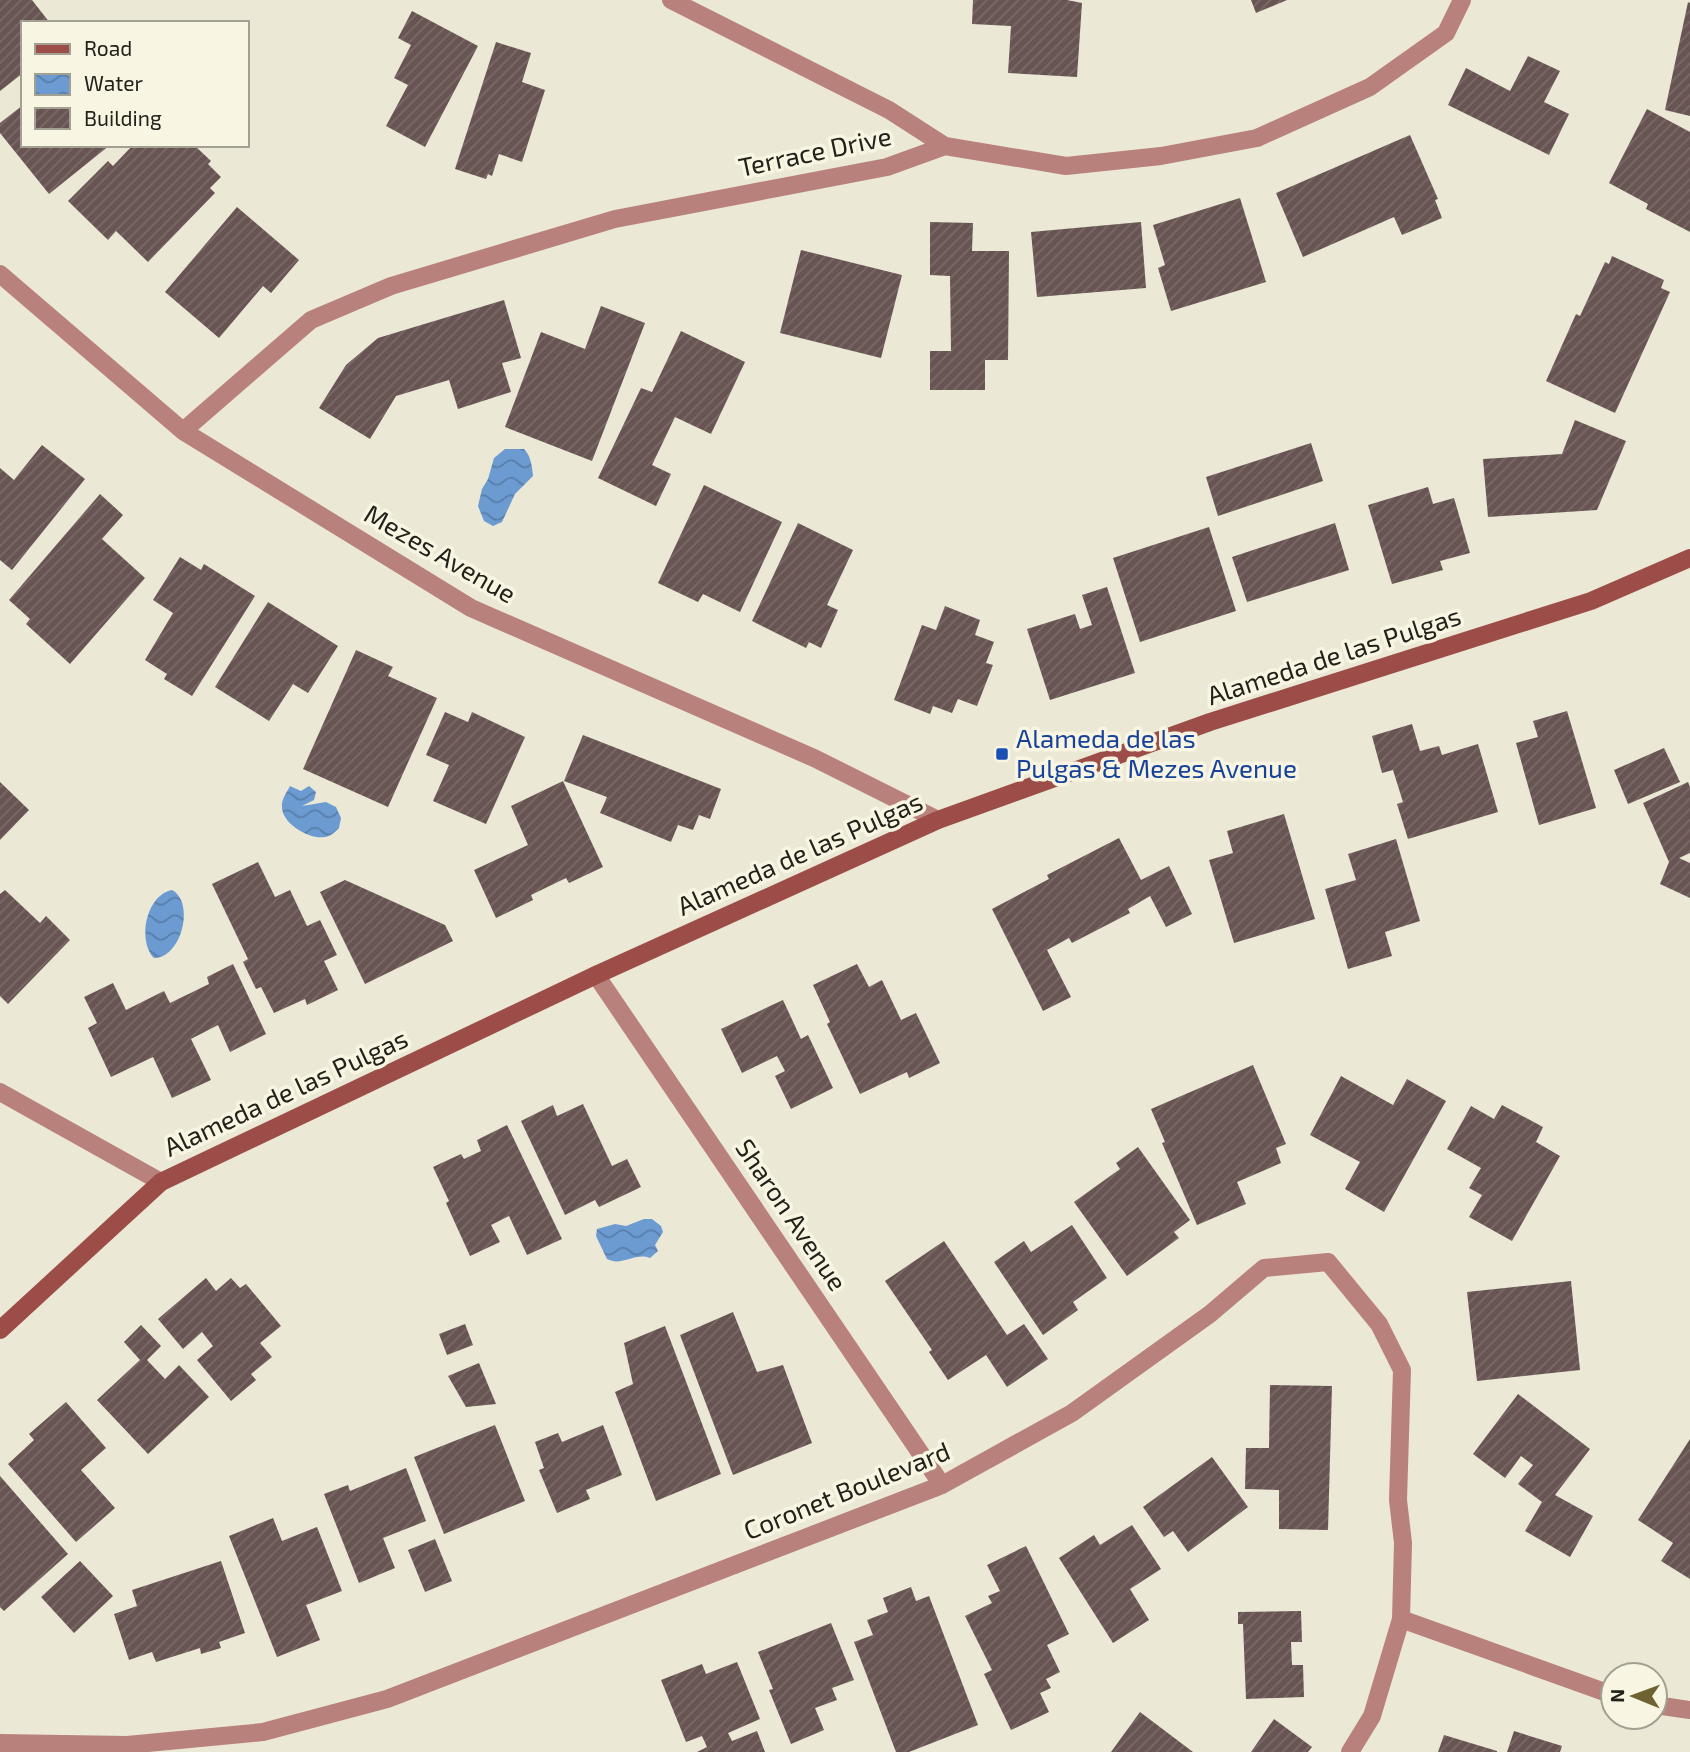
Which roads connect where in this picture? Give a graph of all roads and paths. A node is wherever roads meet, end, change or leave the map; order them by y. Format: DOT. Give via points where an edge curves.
graph roads {
  1 [pos="671,0"];
  2 [pos="1462,0"];
  3 [pos="945,146"];
  4 [pos="0,274"];
  5 [pos="183,431"];
  6 [pos="1690,558"];
  7 [pos="938,820"];
  8 [pos="596,975"];
  9 [pos="0,1092"];
  10 [pos="161,1182"];
  11 [pos="0,1330"];
  12 [pos="942,1485"];
  13 [pos="1401,1619"];
  14 [pos="1599,1690"];
  15 [pos="1669,1706"];
  16 [pos="1690,1710"];
  17 [pos="0,1743"];
  18 [pos="1350,1752"];
  1 -- 3 [label="street" via="889,110"];
  2 -- 3 [label="street, Terrace Drive" via="1446,33 1370,87 1257,138 1161,156 1066,166"];
  3 -- 5 [label="street, Terrace Drive" via="887,167 615,219 391,286 311,320"];
  4 -- 5 [label="street, Mezes Avenue"];
  5 -- 7 [label="street, Mezes Avenue" via="471,608 814,758"];
  6 -- 7 [label="main road, Alameda de las Pulgas" via="1591,601 1210,722"];
  7 -- 8 [label="main road, Alameda de las Pulgas"];
  8 -- 10 [label="main road, Alameda de las Pulgas"];
  8 -- 12 [label="street, Sharon Avenue"];
  9 -- 10 [label="street"];
  10 -- 11 [label="main road, Alameda de las Pulgas"];
  12 -- 13 [label="street, Coronet Boulevard" via="1072,1413 1210,1314 1264,1268 1328,1262 1379,1324 1402,1370"];
  12 -- 17 [label="street, Coronet Boulevard" via="387,1699 263,1732 127,1745"];
  13 -- 14 [label="street"];
  13 -- 18 [label="street" via="1372,1716"];
  15 -- 16 [label="street"];
}
